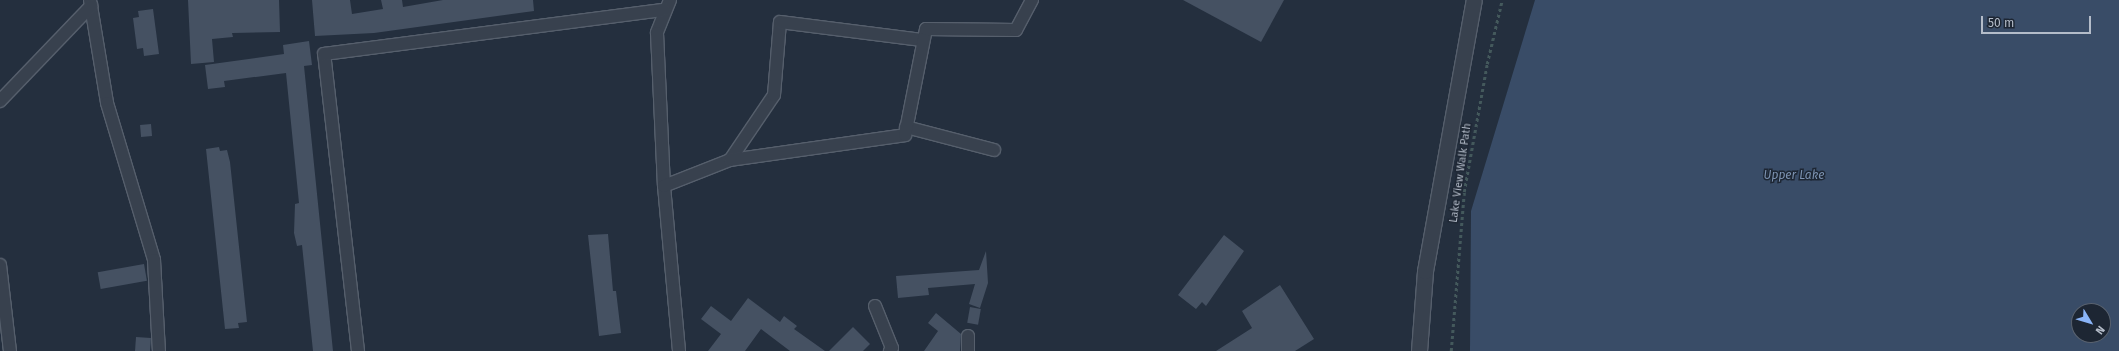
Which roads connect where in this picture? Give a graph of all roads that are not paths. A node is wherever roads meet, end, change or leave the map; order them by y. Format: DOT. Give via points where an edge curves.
graph roads {
  1 [pos="1032,0"];
  2 [pos="1474,0"];
  3 [pos="90,3"];
  4 [pos="667,5"];
  5 [pos="922,40"];
  6 [pos="0,101"];
  7 [pos="906,127"];
  8 [pos="994,150"];
  9 [pos="730,160"];
  10 [pos="664,186"];
  11 [pos="0,265"];
  12 [pos="875,306"];
  13 [pos="968,336"];
  14 [pos="10,351"];
  15 [pos="159,351"];
  16 [pos="358,351"];
  17 [pos="679,351"];
  18 [pos="890,351"];
  19 [pos="968,351"];
  20 [pos="1419,351"];
  1 -- 5 [label="street" via="1016,30 926,29"];
  2 -- 20 [label="street" via="1425,271"];
  3 -- 6 [label="street"];
  3 -- 15 [label="street" via="107,103 154,260"];
  4 -- 10 [label="street" via="657,33"];
  4 -- 16 [label="street" via="324,54"];
  5 -- 7 [label="street"];
  5 -- 9 [label="street" via="780,22 774,95"];
  7 -- 8 [label="street"];
  7 -- 9 [label="street" via="905,135"];
  9 -- 10 [label="street"];
  10 -- 17 [label="street"];
  11 -- 14 [label="street"];
  12 -- 18 [label="street" via="892,348"];
  13 -- 19 [label="street"];
}
